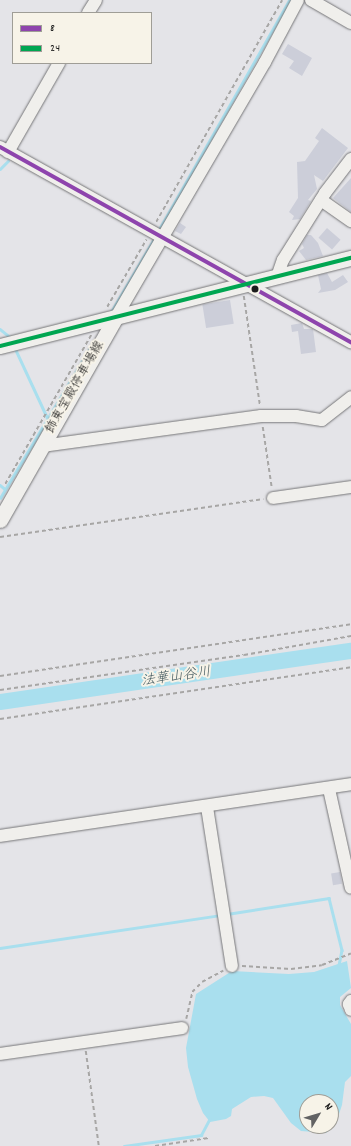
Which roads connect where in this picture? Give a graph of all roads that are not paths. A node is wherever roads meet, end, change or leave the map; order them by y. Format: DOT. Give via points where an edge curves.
graph roads {
  1 [pos="96,0"];
  2 [pos="298,0"];
  3 [pos="310,0"];
  4 [pos="89,12"];
  5 [pos="351,23"];
  6 [pos="58,64"];
  7 [pos="4,149"];
  8 [pos="351,159"];
  9 [pos="321,200"];
  10 [pos="351,221"];
  11 [pos="154,234"];
  12 [pos="351,258"];
  13 [pos="277,277"];
  14 [pos="246,285"];
  15 [pos="106,319"];
  16 [pos="351,342"];
  17 [pos="0,346"];
  18 [pos="351,397"];
  19 [pos="42,446"];
  20 [pos="351,487"];
  21 [pos="273,498"];
  22 [pos="0,520"];
  23 [pos="351,784"];
  24 [pos="329,789"];
  25 [pos="207,807"];
  26 [pos="0,836"];
  27 [pos="351,888"];
  28 [pos="232,966"];
  29 [pos="351,1001"];
  30 [pos="351,1010"];
  31 [pos="182,1028"];
  32 [pos="0,1054"];
  1 -- 4 [label="street"];
  2 -- 11 [label="street" via="265,62"];
  3 -- 5 [label="street"];
  6 -- 7 [label="street"];
  7 -- 11 [label="street"];
  8 -- 9 [label="street"];
  9 -- 10 [label="street"];
  9 -- 13 [label="street" via="283,260"];
  11 -- 14 [label="street"];
  11 -- 15 [label="street"];
  12 -- 13 [label="main road"];
  13 -- 14 [label="main road"];
  14 -- 15 [label="main road"];
  14 -- 16 [label="street"];
  15 -- 17 [label="main road, 飾東宝殿停車場線"];
  15 -- 19 [label="main road, 飾東宝殿停車場線"];
  18 -- 19 [label="street" via="322,420 296,416 261,416"];
  19 -- 22 [label="main road, 飾東宝殿停車場線"];
  20 -- 21 [label="street"];
  23 -- 24 [label="street"];
  24 -- 25 [label="street"];
  24 -- 27 [label="street"];
  25 -- 26 [label="street"];
  25 -- 28 [label="street"];
  29 -- 30 [label="street"];
  31 -- 32 [label="street"];
}
